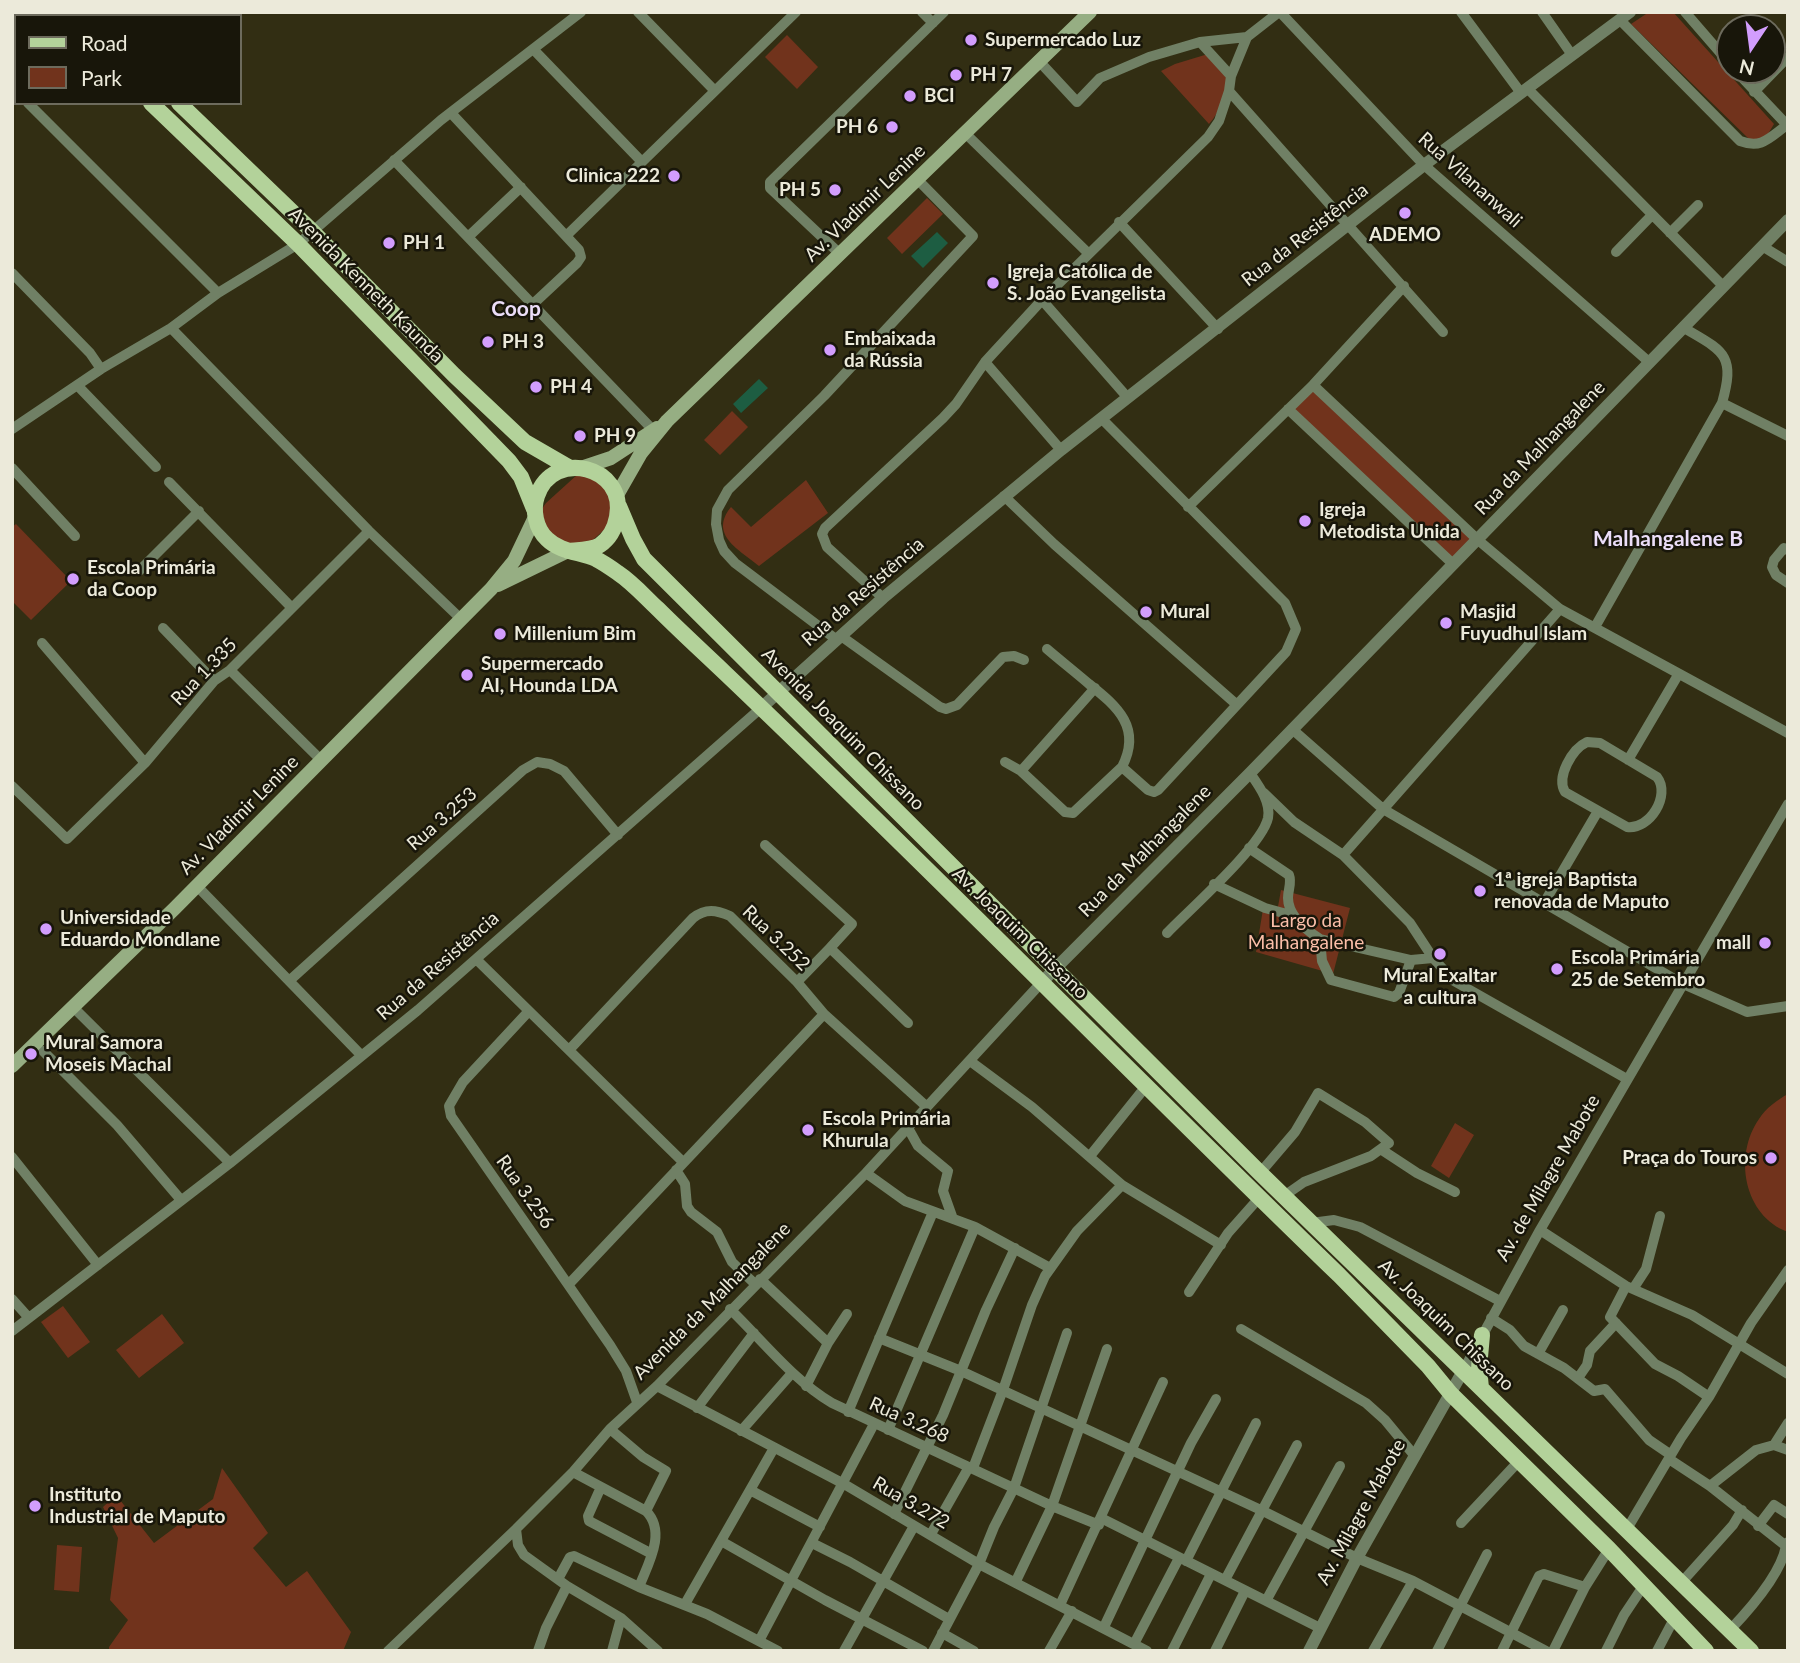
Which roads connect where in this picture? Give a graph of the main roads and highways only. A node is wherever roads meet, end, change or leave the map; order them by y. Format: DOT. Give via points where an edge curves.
graph roads {
  1 [pos="1080,15"];
  2 [pos="153,105"];
  3 [pos="181,105"];
  4 [pos="655,432"];
  5 [pos="576,468"];
  6 [pos="618,501"];
  7 [pos="534,513"];
  8 [pos="568,551"];
  9 [pos="491,589"];
  10 [pos="1054,969"];
  11 [pos="12,1066"];
  12 [pos="1482,1335"];
  13 [pos="1481,1388"];
  14 [pos="1706,1651"];
  15 [pos="1751,1651"];
  1 -- 4 [label="main road, Av. Vladimir Lenine" via="965,133"];
  2 -- 7 [label="main road, Avenida Kenneth Kaunda" via="298,244 509,461 521,477"];
  3 -- 5 [label="main road, Avenida Kenneth Kaunda" via="525,442"];
  4 -- 5 [label="main road, Av. Vladimir Lenine" via="611,458"];
  4 -- 6 [label="main road, Av. Vladimir Lenine"];
  5 -- 6 [label="main road" via="603,477"];
  5 -- 7 [label="main road" via="544,482"];
  6 -- 8 [label="main road" via="615,529 599,546"];
  6 -- 10 [label="main road, Avenida Joaquim Chissano" via="644,559"];
  7 -- 8 [label="main road" via="546,539"];
  7 -- 9 [label="main road, Av. Vladimir Lenine" via="514,561"];
  8 -- 9 [label="main road, Av. Vladimir Lenine"];
  8 -- 14 [label="main road, Av. Joaquim Chissano" via="594,558 622,576 761,708 1339,1275"];
  9 -- 11 [label="main road, Av. Vladimir Lenine"];
  10 -- 13 [label="main road, Av. Joaquim Chissano"];
  12 -- 13 [label="main road"];
  13 -- 15 [label="main road, Av. Joaquim Chissano"];
}
